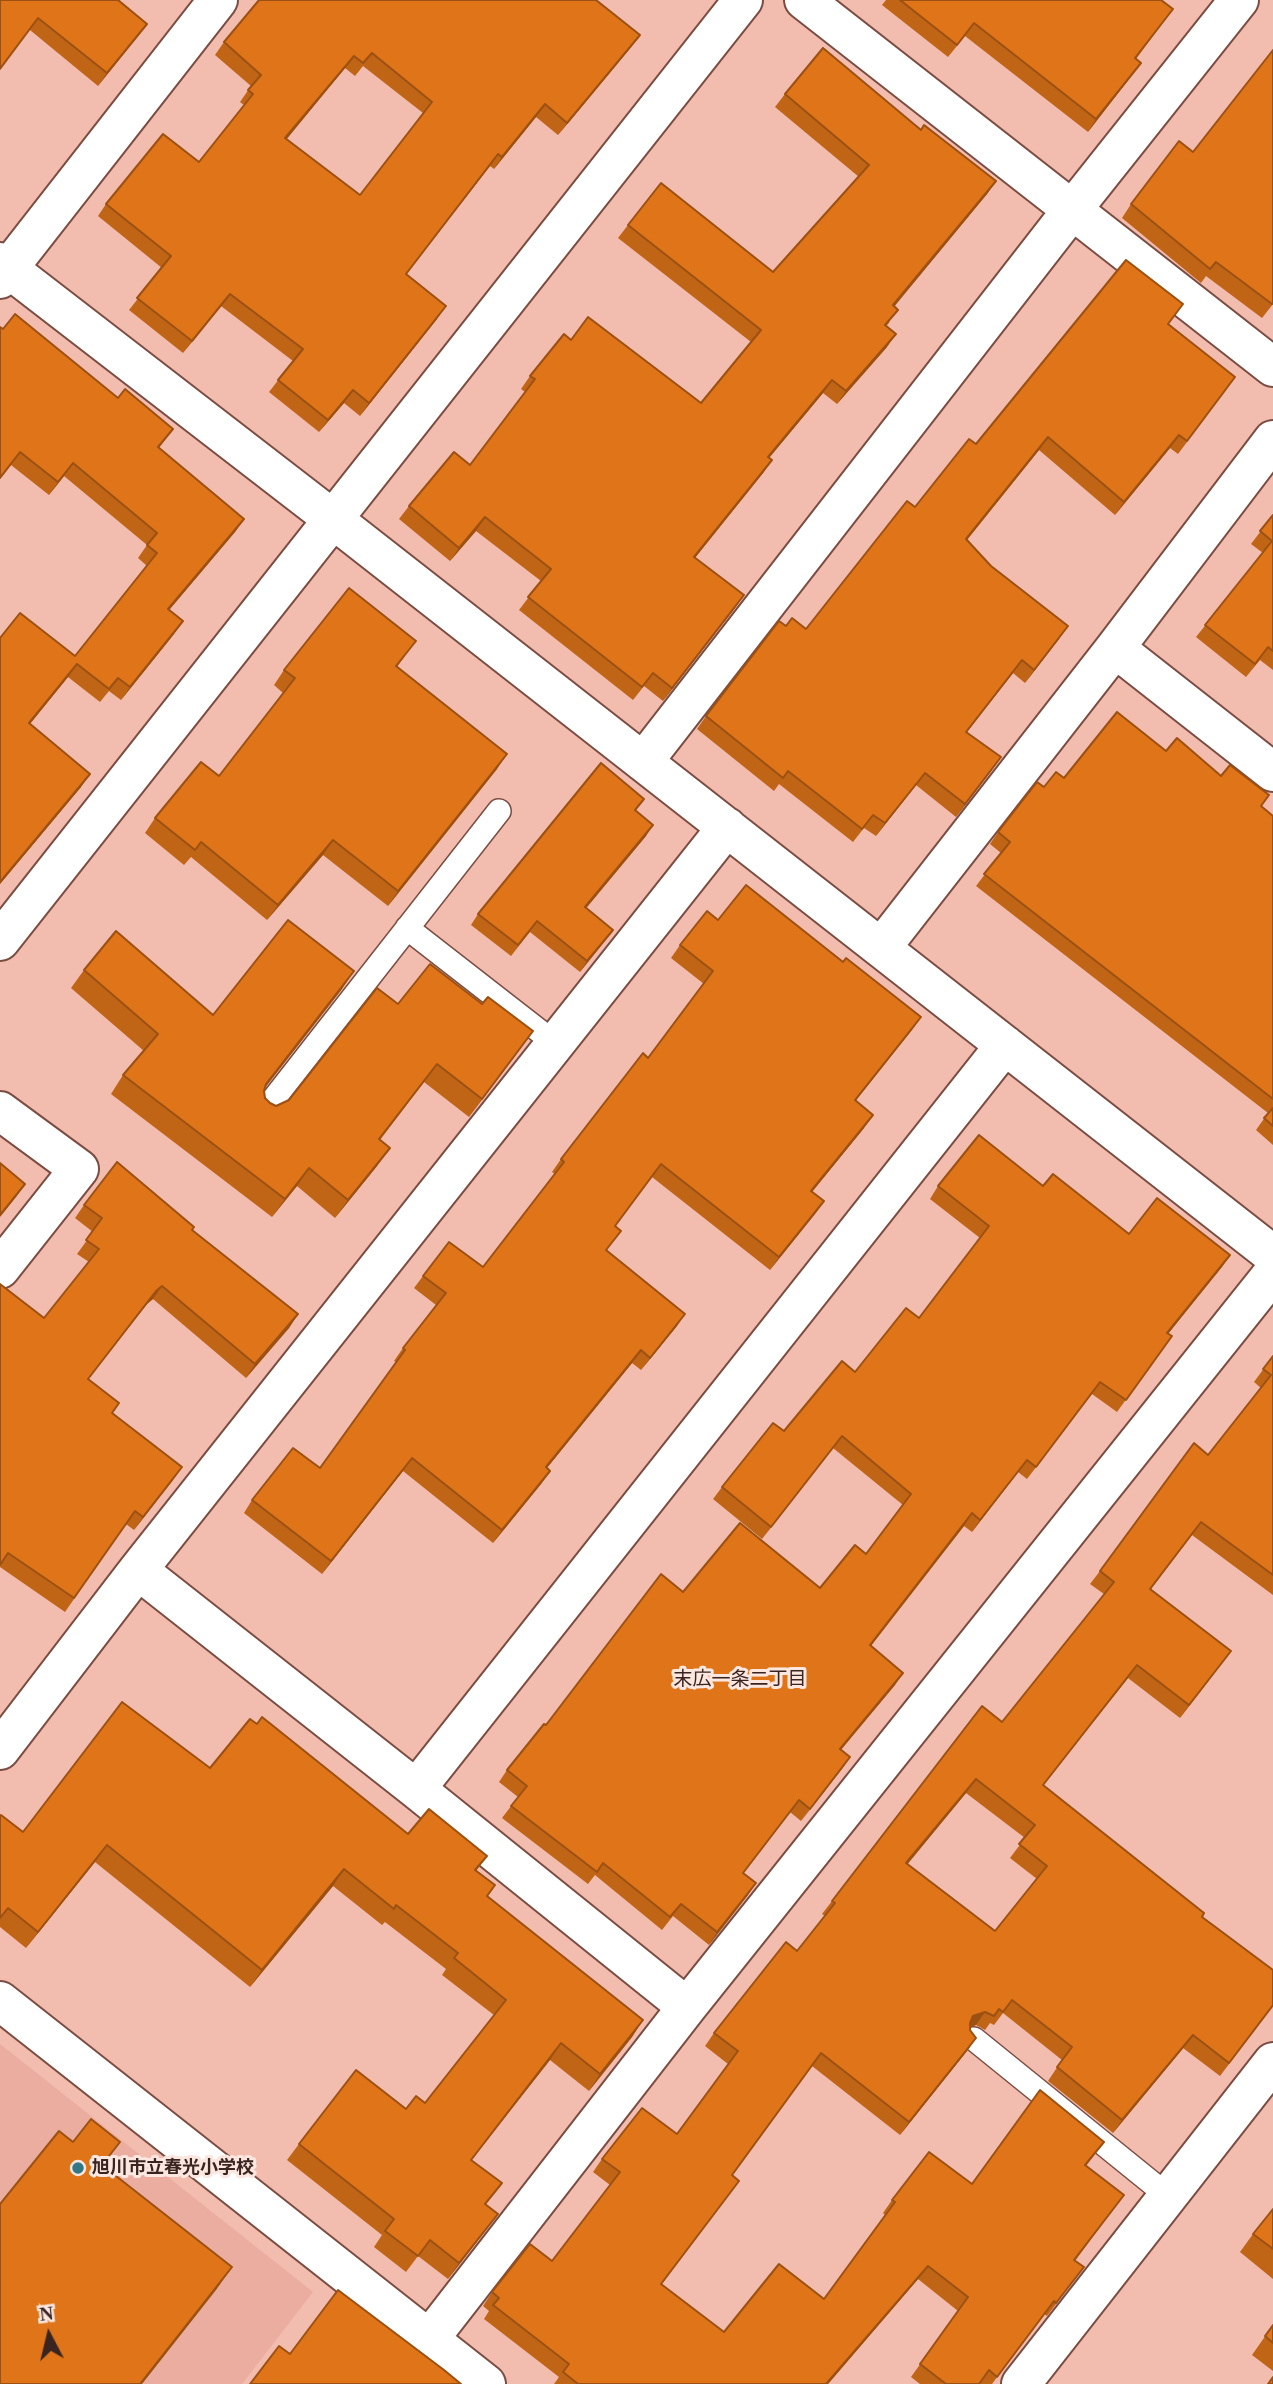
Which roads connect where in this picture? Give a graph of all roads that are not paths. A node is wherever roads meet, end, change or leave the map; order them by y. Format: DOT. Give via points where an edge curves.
graph roads {
  1 [pos="218,0"];
  2 [pos="743,0"];
  3 [pos="803,0"];
  4 [pos="1239,0"];
  5 [pos="1072,210"];
  6 [pos="3,270"];
  7 [pos="1273,367"];
  8 [pos="1273,440"];
  9 [pos="334,520"];
  10 [pos="1115,648"];
  11 [pos="642,762"];
  12 [pos="1273,772"];
  13 [pos="499,811"];
  14 [pos="727,827"];
  15 [pos="407,928"];
  16 [pos="0,941"];
  17 [pos="881,948"];
  18 [pos="555,1044"];
  19 [pos="1005,1045"];
  20 [pos="265,1110"];
  21 [pos="0,1111"];
  22 [pos="1273,1255"];
  23 [pos="0,1269"];
  24 [pos="1273,1273"];
  25 [pos="138,1570"];
  26 [pos="0,1751"];
  27 [pos="416,1789"];
  28 [pos="0,2001"];
  29 [pos="687,2007"];
  30 [pos="974,2039"];
  31 [pos="1273,2062"];
  32 [pos="1168,2196"];
  33 [pos="430,2338"];
  34 [pos="486,2384"];
  35 [pos="1021,2384"];
  1 -- 6 [label="street"];
  2 -- 9 [label="street"];
  3 -- 5 [label="street"];
  4 -- 5 [label="street"];
  5 -- 7 [label="street"];
  5 -- 11 [label="street"];
  6 -- 9 [label="street"];
  8 -- 10 [label="street"];
  9 -- 11 [label="street"];
  9 -- 16 [label="street"];
  10 -- 12 [label="street"];
  10 -- 17 [label="street"];
  11 -- 14 [label="street"];
  13 -- 15 [label="lane"];
  14 -- 17 [label="street"];
  14 -- 18 [label="street"];
  15 -- 18 [label="lane"];
  15 -- 20 [label="lane"];
  17 -- 19 [label="street"];
  18 -- 25 [label="street"];
  19 -- 22 [label="street"];
  19 -- 27 [label="street"];
  21 -- 23 [label="street" via="79,1169"];
  24 -- 29 [label="street"];
  25 -- 26 [label="street"];
  25 -- 27 [label="street"];
  27 -- 29 [label="street"];
  28 -- 33 [label="street"];
  29 -- 33 [label="street"];
  30 -- 32 [label="lane"];
  31 -- 32 [label="street"];
  32 -- 35 [label="street"];
  33 -- 34 [label="street"];
}
